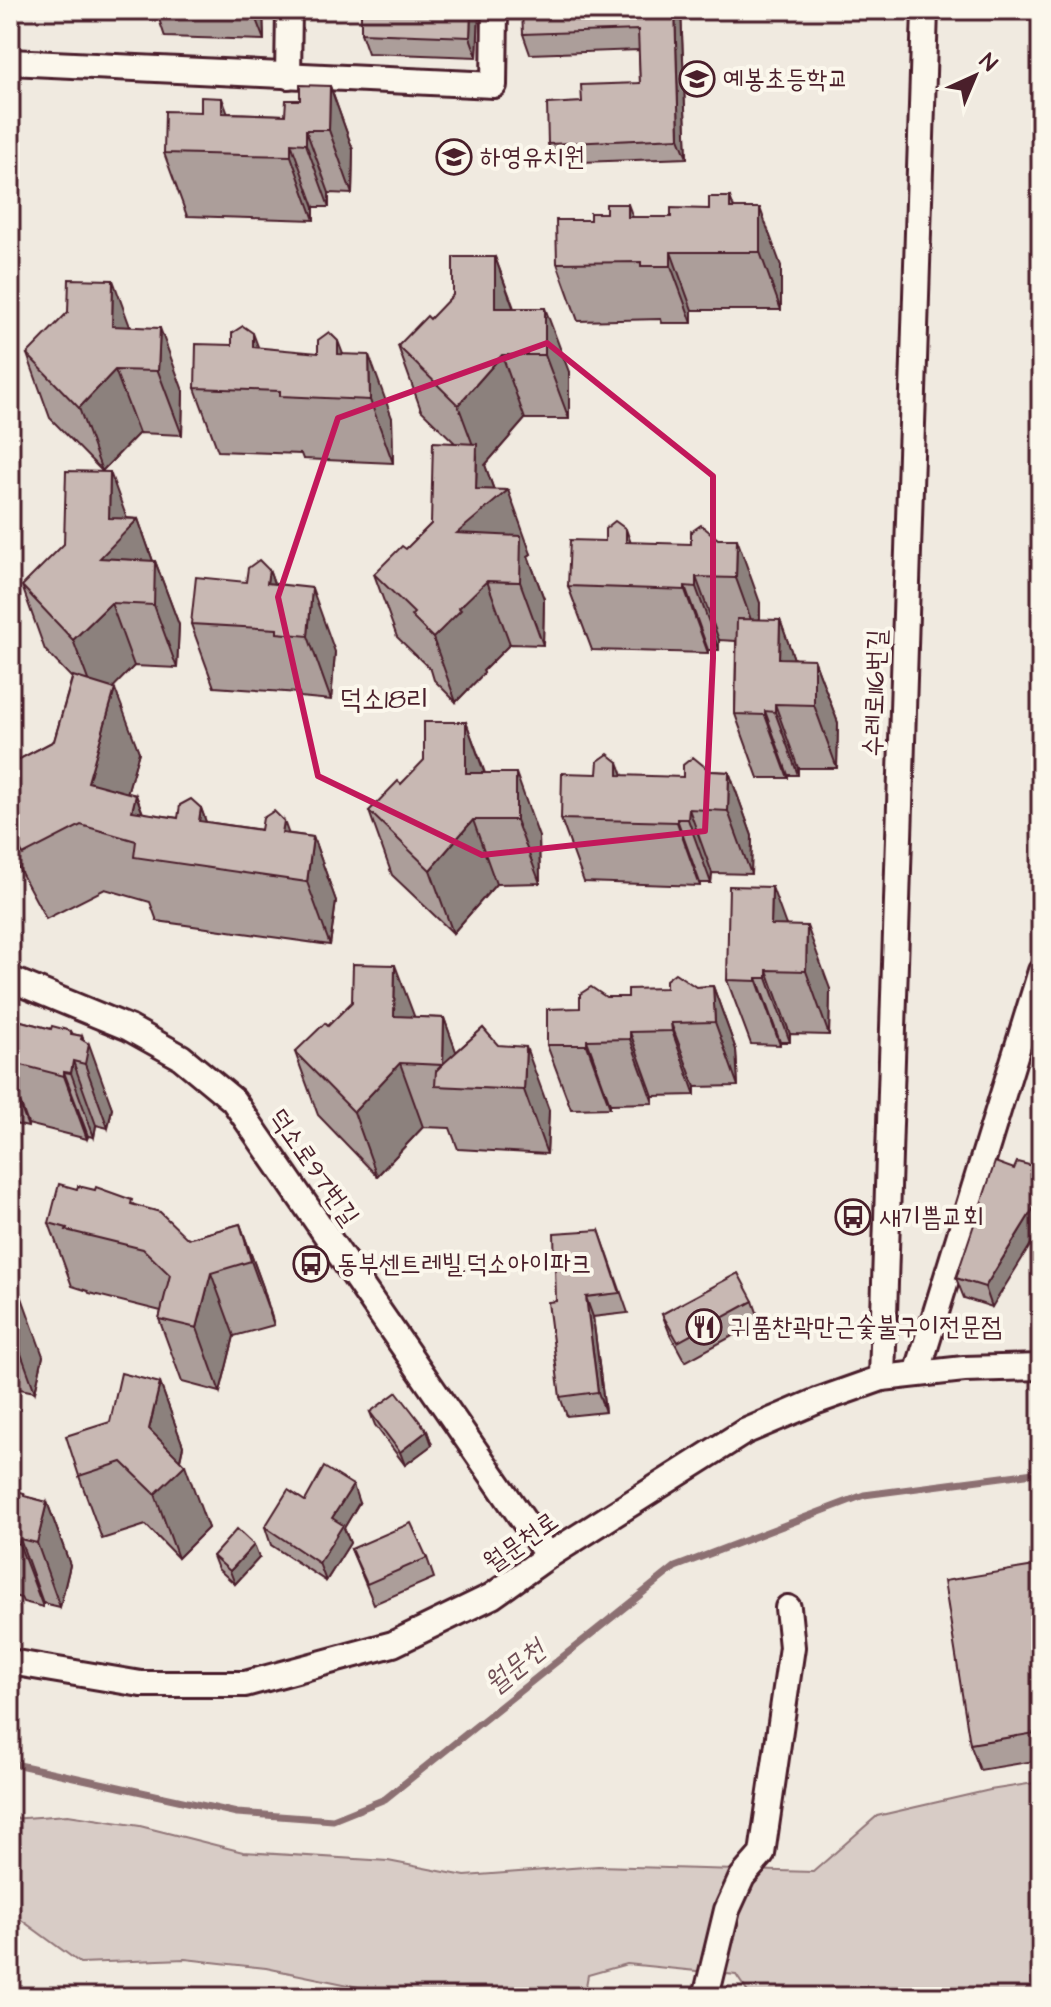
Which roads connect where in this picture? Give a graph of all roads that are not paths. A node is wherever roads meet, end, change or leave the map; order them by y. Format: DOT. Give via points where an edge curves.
graph roads {
  1 [pos="289,10"];
  2 [pos="495,10"];
  3 [pos="925,10"];
  4 [pos="10,62"];
  5 [pos="288,76"];
  6 [pos="1041,971"];
  7 [pos="10,979"];
  8 [pos="1041,1367"];
  9 [pos="917,1374"];
  10 [pos="882,1378"];
  11 [pos="548,1556"];
  12 [pos="788,1608"];
  13 [pos="10,1662"];
  14 [pos="706,1997"];
  1 -- 5 [label="street"];
  2 -- 5 [label="street" via="494,85"];
  3 -- 10 [label="street, 수레로116번길"];
  4 -- 5 [label="street"];
  6 -- 9 [label="street"];
  7 -- 11 [label="street, 덕소로97번길" via="129,1028 181,1057 233,1100"];
  8 -- 9 [label="street, 월문천로"];
  9 -- 10 [label="street, 월문천로"];
  10 -- 11 [label="street, 월문천로" via="744,1432"];
  11 -- 13 [label="street, 월문천로" via="492,1596 393,1644 245,1684 141,1684"];
  12 -- 14 [label="street" via="792,1647 762,1854 742,1877 727,1910"];
}
